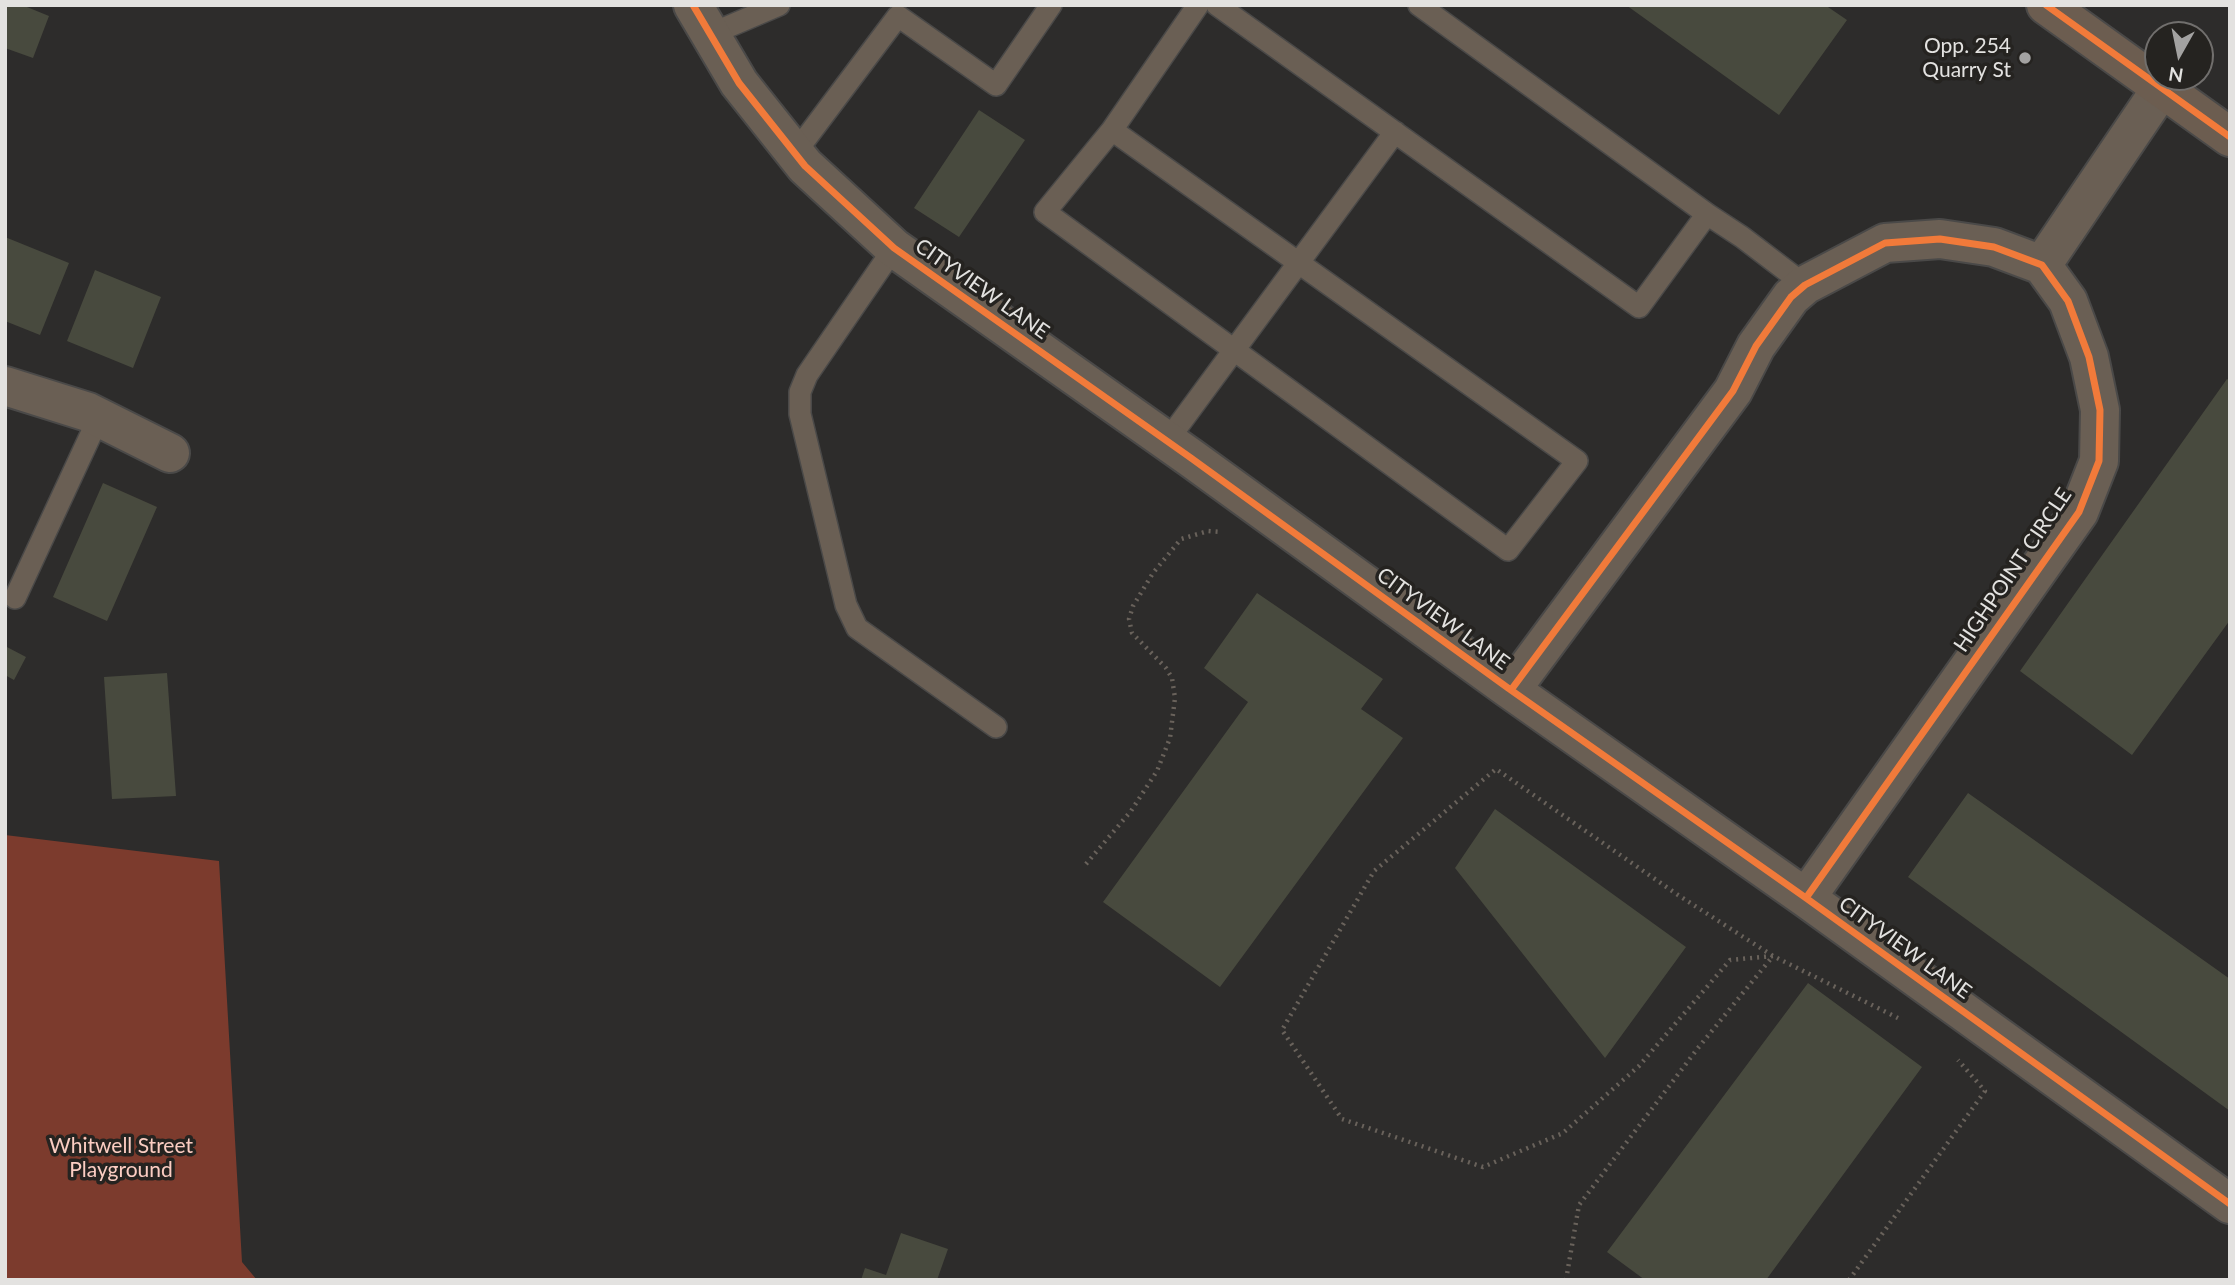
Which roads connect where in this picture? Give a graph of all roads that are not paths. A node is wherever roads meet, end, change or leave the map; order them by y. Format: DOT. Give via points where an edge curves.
graph roads {
  1 [pos="779,5"];
  2 [pos="1051,5"];
  3 [pos="1198,5"];
  4 [pos="1217,5"];
  5 [pos="1419,5"];
  6 [pos="2046,5"];
  7 [pos="702,20"];
  8 [pos="2144,77"];
  9 [pos="2160,91"];
  10 [pos="2164,91"];
  11 [pos="1112,130"];
  12 [pos="1395,132"];
  13 [pos="2230,137"];
  14 [pos="795,153"];
  15 [pos="1707,215"];
  16 [pos="894,248"];
  17 [pos="1298,262"];
  18 [pos="2042,265"];
  19 [pos="1805,285"];
  20 [pos="1233,350"];
  21 [pos="5,386"];
  22 [pos="99,418"];
  23 [pos="1167,441"];
  24 [pos="170,453"];
  25 [pos="15,598"];
  26 [pos="1511,690"];
  27 [pos="996,727"];
  28 [pos="1806,898"];
  29 [pos="2230,1204"];
  1 -- 7 [label="lane"];
  2 -- 14 [label="lane" via="996,85 898,16"];
  3 -- 11 [label="lane"];
  4 -- 12 [label="lane"];
  5 -- 15 [label="lane"];
  6 -- 8 [label="main road"];
  7 -- 14 [label="street, CITYVIEW LANE" via="739,83"];
  9 -- 18 [label="street"];
  10 -- 13 [label="main road"];
  11 -- 17 [label="lane"];
  11 -- 20 [label="lane" via="1045,212"];
  12 -- 15 [label="lane" via="1639,307"];
  12 -- 17 [label="lane"];
  14 -- 16 [label="street, CITYVIEW LANE"];
  15 -- 19 [label="lane"];
  16 -- 23 [label="street, CITYVIEW LANE"];
  16 -- 27 [label="lane" via="807,375 800,392 800,414 846,605 857,628"];
  17 -- 20 [label="lane"];
  17 -- 20 [label="lane" via="1577,461 1508,550"];
  18 -- 19 [label="street" via="1994,247 1940,239 1885,243"];
  18 -- 28 [label="street, HIGHPOINT CIRCLE" via="2068,301 2090,357 2100,410 2099,461 2079,512"];
  19 -- 26 [label="street" via="1784,307 1756,346 1733,391"];
  20 -- 23 [label="lane"];
  21 -- 22 [label="street"];
  22 -- 24 [label="street"];
  22 -- 25 [label="lane"];
  23 -- 26 [label="street, CITYVIEW LANE"];
  26 -- 28 [label="street, CITYVIEW LANE"];
  28 -- 29 [label="street, CITYVIEW LANE"];
}
